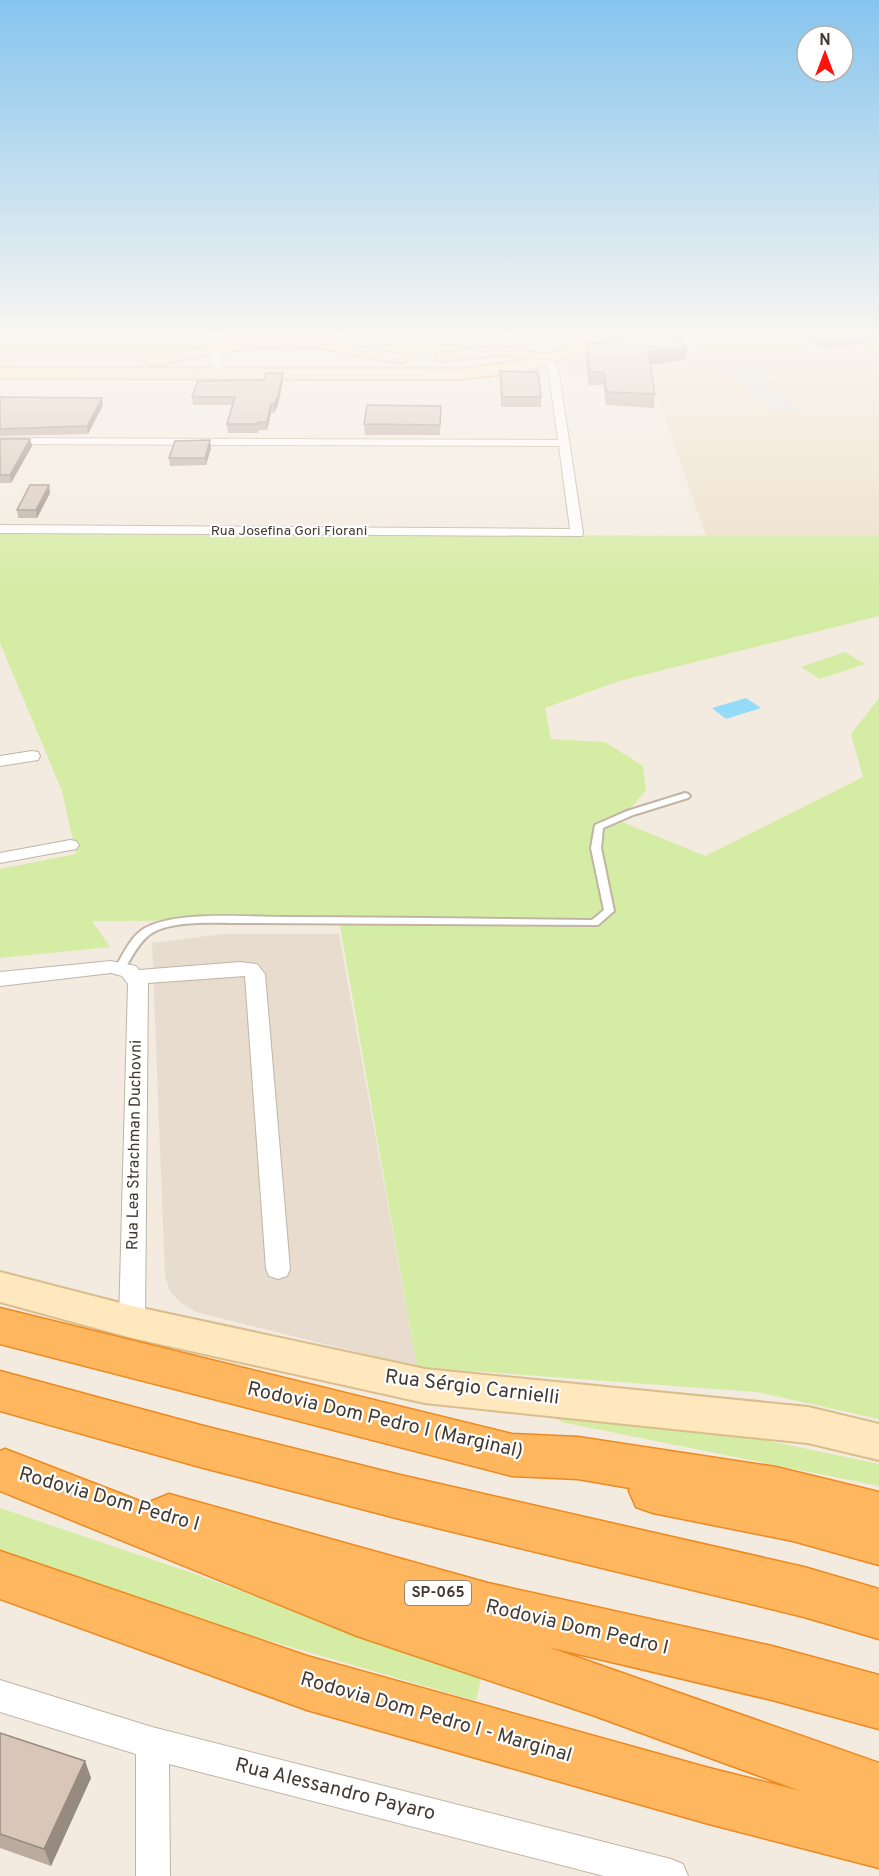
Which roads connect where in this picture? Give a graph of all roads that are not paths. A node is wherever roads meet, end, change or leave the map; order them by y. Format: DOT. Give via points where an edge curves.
graph roads {
  1 [pos="560,422"];
  2 [pos="0,441"];
  3 [pos="563,443"];
  4 [pos="0,529"];
  5 [pos="32,756"];
  6 [pos="0,761"];
  7 [pos="685,796"];
  8 [pos="70,845"];
  9 [pos="0,858"];
  10 [pos="128,972"];
  11 [pos="0,979"];
  12 [pos="278,1269"];
  13 [pos="0,1287"];
  14 [pos="132,1323"];
  15 [pos="0,1326"];
  16 [pos="0,1390"];
  17 [pos="879,1442"];
  18 [pos="512,1455"];
  19 [pos="3,1470"];
  20 [pos="879,1515"];
  21 [pos="879,1542"];
  22 [pos="0,1575"];
  23 [pos="879,1614"];
  24 [pos="0,1696"];
  25 [pos="879,1702"];
  26 [pos="152,1743"];
  27 [pos="879,1791"];
  28 [pos="879,1839"];
  29 [pos="153,1876"];
  30 [pos="671,1876"];
  1 -- 3 [label="street"];
  2 -- 3 [label="street"];
  3 -- 4 [label="street, Rua Josefina Gori Fiorani" via="577,532"];
  5 -- 6 [label="street"];
  7 -- 10 [label="lane" via="598,827 596,848 609,910 594,923 183,923 146,931 136,942"];
  8 -- 9 [label="street"];
  10 -- 11 [label="street"];
  10 -- 12 [label="street" via="240,968 255,974"];
  10 -- 14 [label="street, Rua Lea Strachman Duchovni" via="138,983"];
  13 -- 14 [label="street, Rua Sérgio Carnielli"];
  14 -- 17 [label="street, Rua Sérgio Carnielli" via="425,1386 808,1425"];
  15 -- 18 [label="highway, Rodovia Dom Pedro I (Marginal)"];
  16 -- 23 [label="highway" via="339,1483 804,1592"];
  18 -- 20 [label="highway, Rodovia Dom Pedro I (Marginal)" via="578,1458 776,1489"];
  18 -- 21 [label="highway" via="651,1491 793,1518"];
  19 -- 25 [label="highway, Rodovia Dom Pedro I / SP-065" via="488,1608 772,1673"];
  19 -- 27 [label="highway" via="357,1611 595,1689"];
  22 -- 28 [label="highway, Rodovia Dom Pedro I - Marginal" via="307,1683 709,1796"];
  24 -- 26 [label="street, Rua Alessandro Payaro"];
  26 -- 29 [label="street"];
  26 -- 30 [label="street, Rua Alessandro Payaro"];
}
